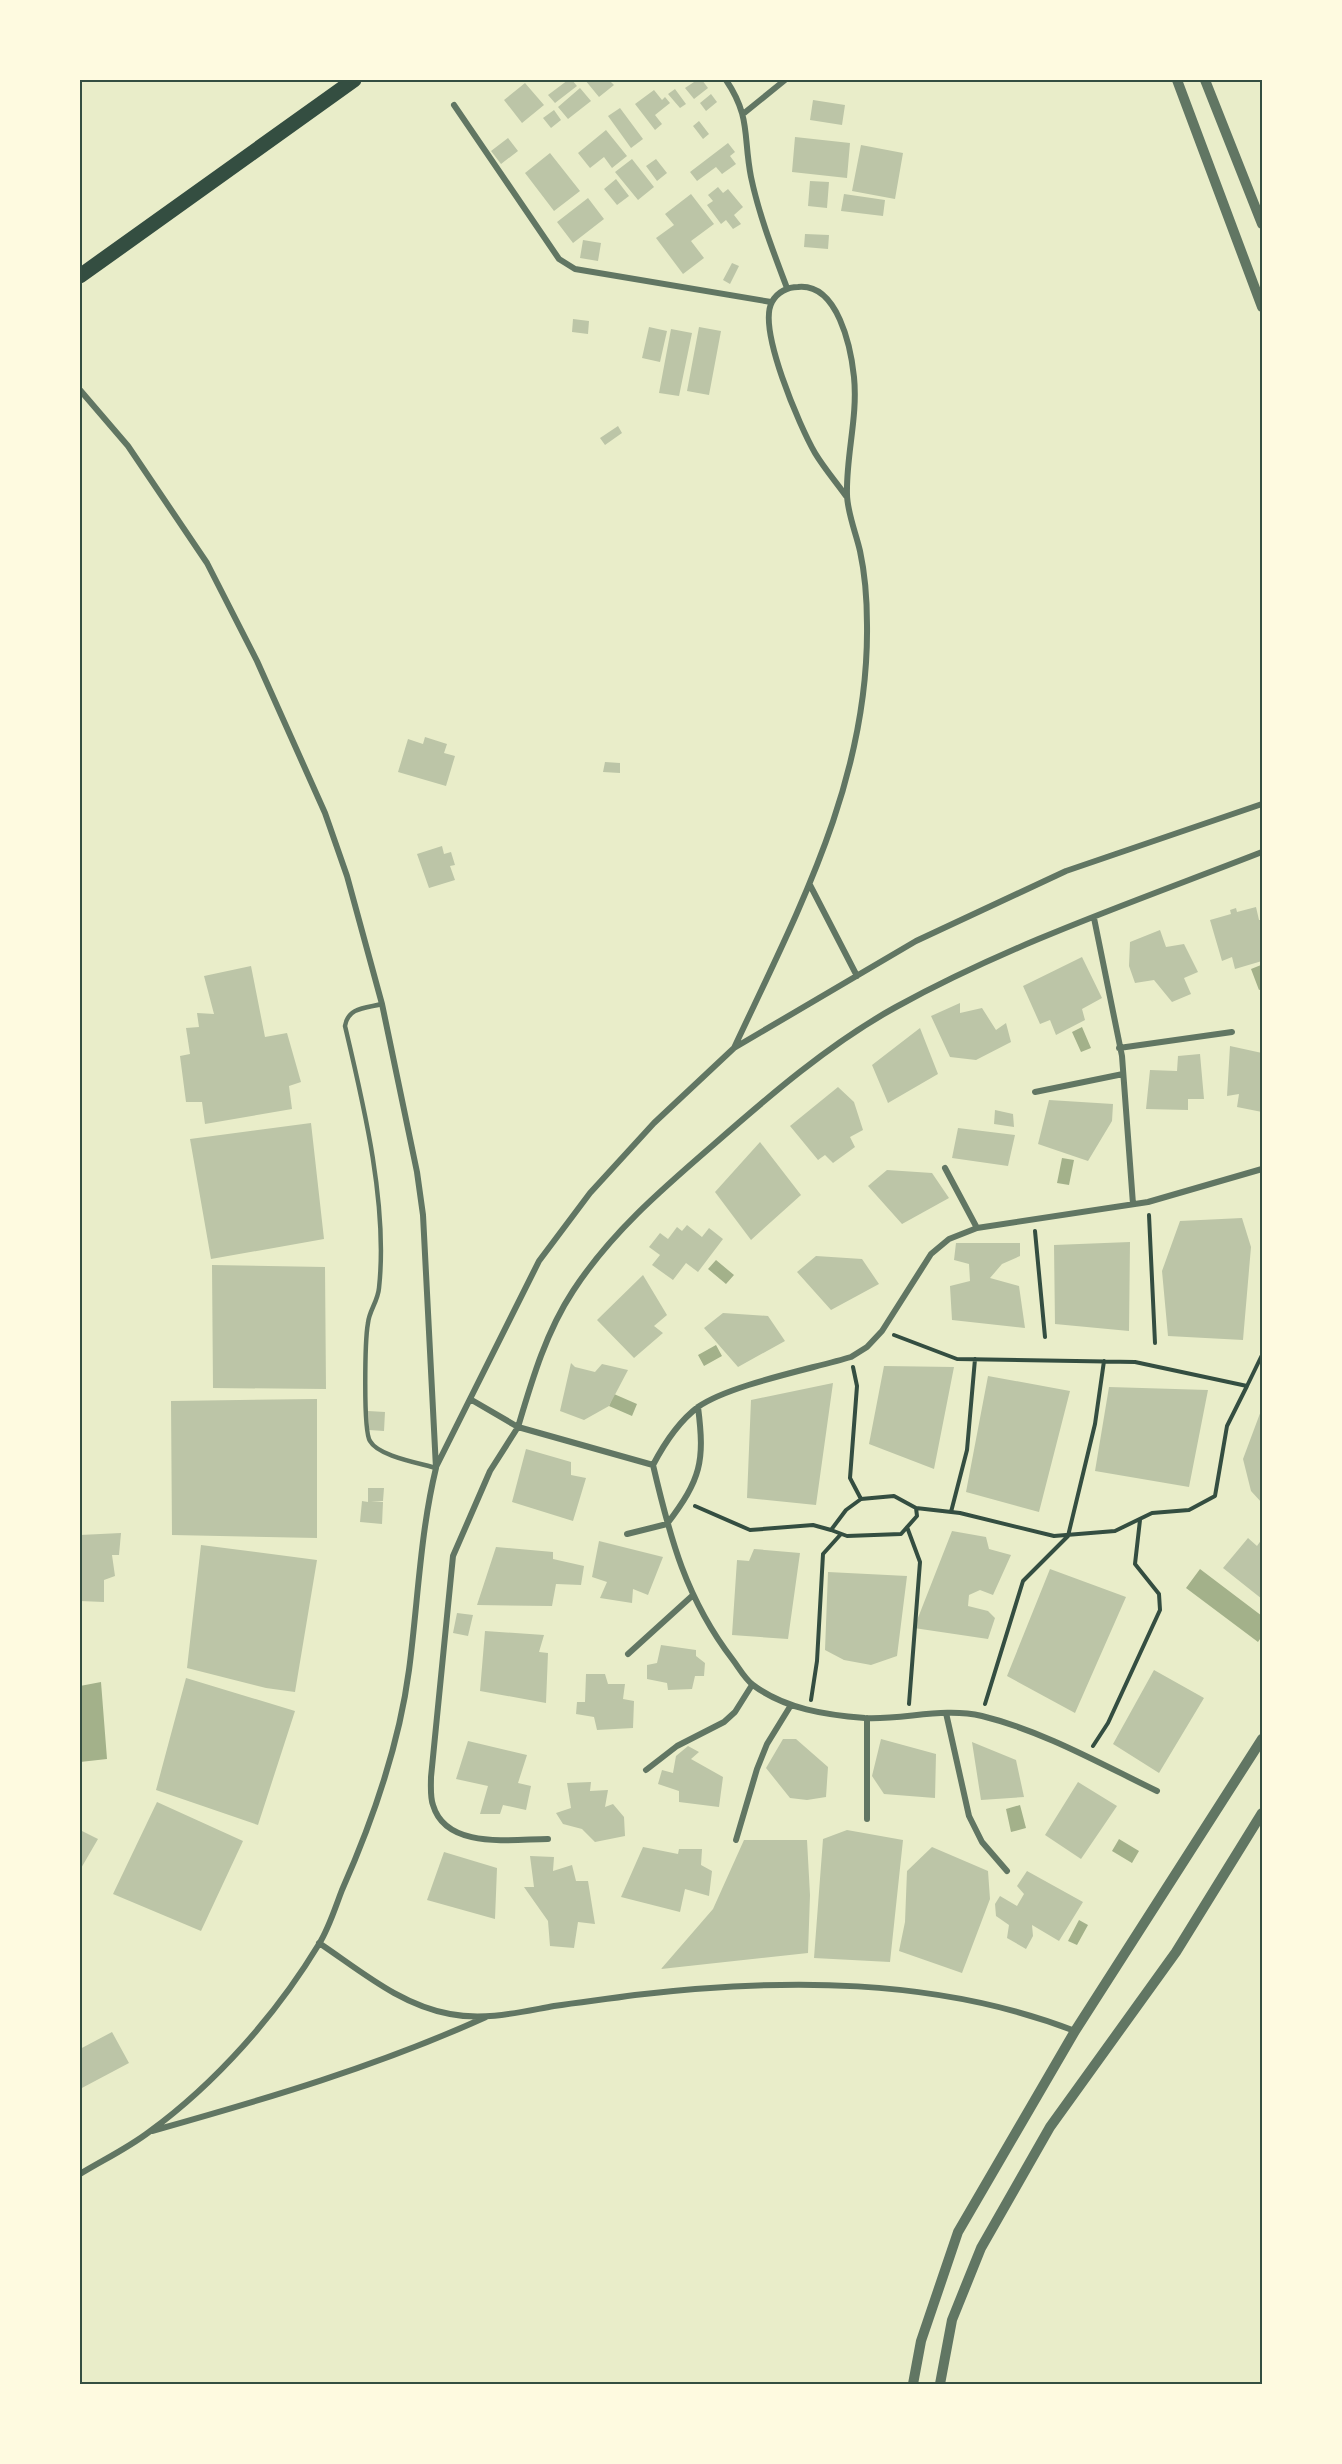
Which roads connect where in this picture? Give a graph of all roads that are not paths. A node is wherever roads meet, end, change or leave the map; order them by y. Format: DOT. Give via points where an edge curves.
graph roads {
  1 [pos="354,80"];
  2 [pos="726,80"];
  3 [pos="785,80"];
  4 [pos="1177,80"];
  5 [pos="1206,80"];
  6 [pos="454,105"];
  7 [pos="743,114"];
  8 [pos="1263,224"];
  9 [pos="80,276"];
  10 [pos="787,288"];
  11 [pos="771,302"];
  12 [pos="1263,307"];
  13 [pos="80,390"];
  14 [pos="846,496"];
  15 [pos="1263,804"];
  16 [pos="1263,852"];
  17 [pos="810,885"];
  18 [pos="1094,918"];
  19 [pos="857,976"];
  20 [pos="382,1004"];
  21 [pos="1232,1032"];
  22 [pos="734,1048"];
  23 [pos="1119,1048"];
  24 [pos="1124,1074"];
  25 [pos="1035,1092"];
  26 [pos="945,1168"];
  27 [pos="1263,1168"];
  28 [pos="1133,1204"];
  29 [pos="977,1228"];
  30 [pos="470,1399"];
  31 [pos="698,1407"];
  32 [pos="518,1427"];
  33 [pos="653,1465"];
  34 [pos="436,1468"];
  35 [pos="667,1524"];
  36 [pos="627,1534"];
  37 [pos="692,1596"];
  38 [pos="628,1654"];
  39 [pos="752,1685"];
  40 [pos="791,1705"];
  41 [pos="946,1713"];
  42 [pos="867,1718"];
  43 [pos="1263,1739"];
  44 [pos="646,1770"];
  45 [pos="1157,1791"];
  46 [pos="1263,1813"];
  47 [pos="867,1819"];
  48 [pos="548,1839"];
  49 [pos="736,1840"];
  50 [pos="1006,1871"];
  51 [pos="320,1943"];
  52 [pos="486,2017"];
  53 [pos="1075,2031"];
  54 [pos="149,2132"];
  55 [pos="80,2174"];
  56 [pos="913,2385"];
  57 [pos="940,2385"];
  1 -- 9 [label="highway"];
  2 -- 7 [label="street" via="740,101"];
  3 -- 7 [label="street"];
  4 -- 12 [label="street"];
  5 -- 8 [label="street"];
  6 -- 11 [label="street" via="559,259 575,269"];
  7 -- 10 [label="street" via="763,224"];
  10 -- 11 [label="street"];
  10 -- 14 [label="street" via="806,286 824,295 849,342 855,430"];
  11 -- 14 [label="street" via="771,334 784,381 815,453"];
  13 -- 20 [label="street" via="128,446 171,506 207,563 257,661 347,876"];
  14 -- 17 [label="street" via="861,554 867,624 865,683 835,820"];
  15 -- 19 [label="street" via="1066,871 916,941"];
  16 -- 18 [label="street"];
  17 -- 19 [label="street"];
  17 -- 22 [label="street"];
  18 -- 23 [label="street"];
  18 -- 32 [label="street" via="993,957 894,1008 768,1096 650,1200 605,1248 572,1292 546,1341"];
  19 -- 22 [label="street"];
  20 -- 34 [label="street" via="423,1215"];
  20 -- 34 [label="lane" via="352,1011 345,1026 375,1171 379,1223 379,1288 368,1321 366,1422 369,1440 378,1451"];
  21 -- 23 [label="street"];
  22 -- 30 [label="street" via="654,1123 590,1193 539,1261"];
  23 -- 24 [label="street"];
  24 -- 25 [label="street"];
  24 -- 28 [label="street"];
  26 -- 29 [label="street"];
  27 -- 28 [label="street"];
  28 -- 29 [label="street"];
  29 -- 31 [label="street" via="949,1239 931,1254 882,1331 867,1347 851,1357 728,1392"];
  30 -- 32 [label="street"];
  30 -- 34 [label="street"];
  31 -- 33 [label="street" via="678,1426"];
  31 -- 35 [label="street" via="703,1446 696,1481"];
  32 -- 33 [label="street"];
  32 -- 48 [label="street" via="490,1471 453,1556 431,1777 433,1805 443,1824 464,1836"];
  33 -- 35 [label="street"];
  34 -- 51 [label="street" via="418,1573 409,1671 395,1741 381,1792"];
  35 -- 36 [label="street"];
  35 -- 37 [label="street"];
  37 -- 38 [label="street"];
  37 -- 39 [label="street" via="723,1648"];
  39 -- 40 [label="street"];
  39 -- 44 [label="street" via="724,1722 677,1746"];
  40 -- 42 [label="street"];
  40 -- 49 [label="street" via="767,1744"];
  41 -- 42 [label="street"];
  41 -- 45 [label="street" via="982,1716 1012,1725"];
  41 -- 50 [label="street" via="969,1816 982,1842"];
  42 -- 47 [label="street"];
  43 -- 53 [label="street"];
  46 -- 57 [label="street" via="1176,1952 1050,2127 981,2248 952,2320"];
  51 -- 52 [label="street" via="397,1995 426,2009"];
  51 -- 54 [label="street" via="248,2040 200,2090"];
  52 -- 53 [label="street" via="645,1994 754,1984 836,1984 922,1992 1037,2016"];
  52 -- 54 [label="street" via="325,2080"];
  53 -- 56 [label="street" via="958,2232 921,2341"];
  54 -- 55 [label="street"];
}
